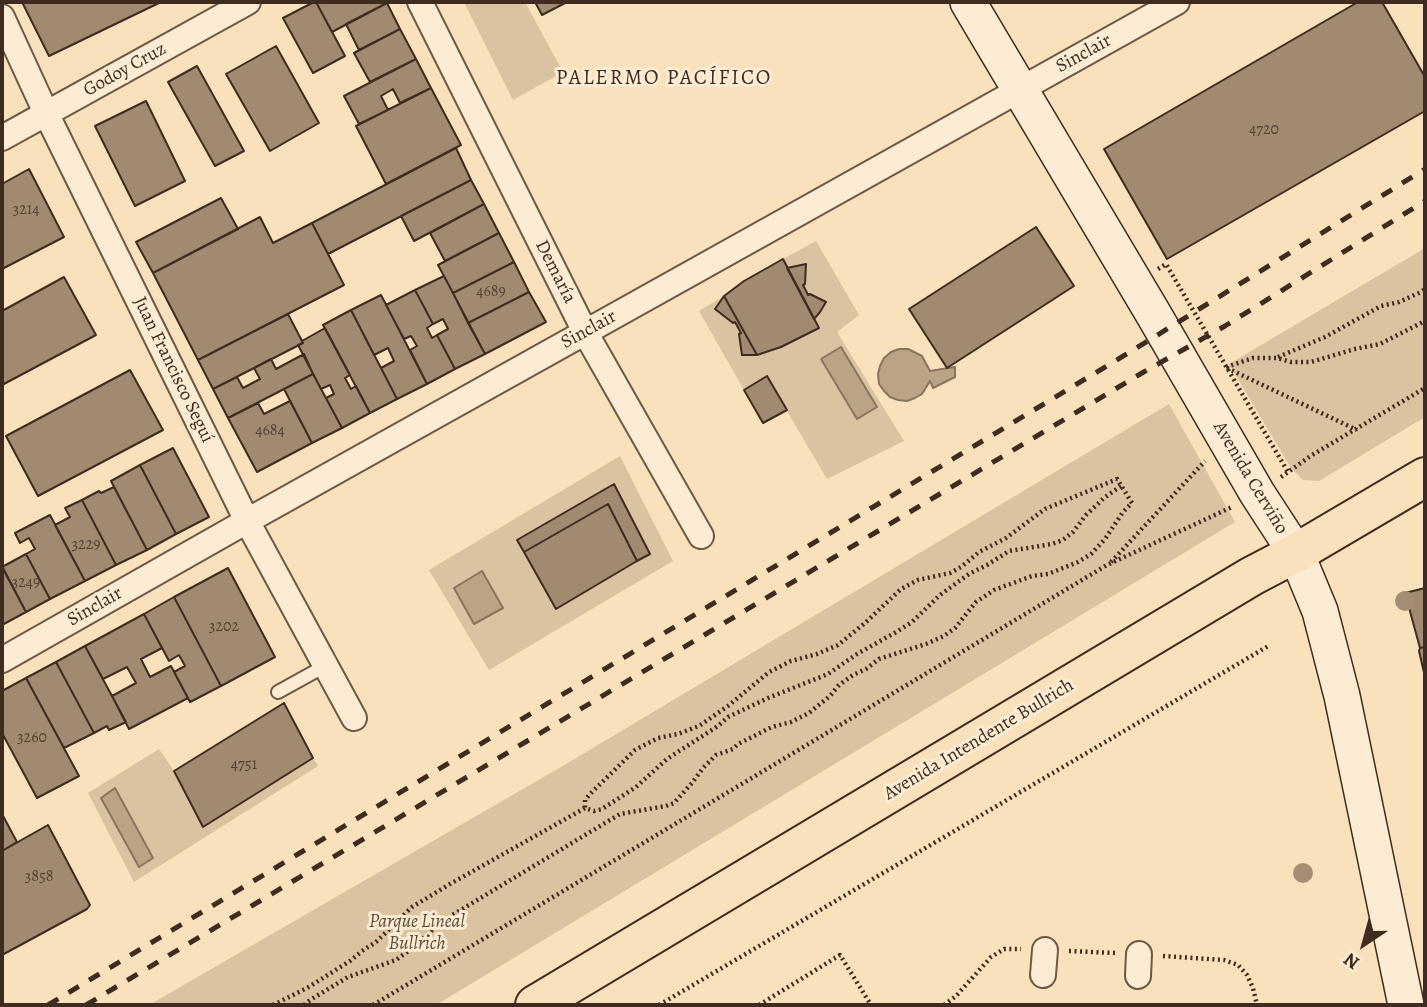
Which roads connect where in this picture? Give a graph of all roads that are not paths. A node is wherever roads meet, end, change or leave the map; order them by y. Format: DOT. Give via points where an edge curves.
graph roads {
  1 [pos="248,2"];
  2 [pos="420,2"];
  3 [pos="968,2"];
  4 [pos="1177,2"];
  5 [pos="2,17"];
  6 [pos="1019,90"];
  7 [pos="46,113"];
  8 [pos="2,138"];
  9 [pos="585,332"];
  10 [pos="1425,477"];
  11 [pos="247,521"];
  12 [pos="701,536"];
  13 [pos="1296,553"];
  14 [pos="2,660"];
  15 [pos="325,666"];
  16 [pos="278,691"];
  17 [pos="354,718"];
  18 [pos="1045,950"];
  19 [pos="1043,975"];
  20 [pos="535,1005"];
  21 [pos="1406,1005"];
  1 -- 7 [label="street, Godoy Cruz"];
  2 -- 9 [label="street, Demaría"];
  3 -- 6 [label="main road, Avenida Cerviño"];
  4 -- 6 [label="street, Sinclair"];
  5 -- 7 [label="street, Juan Francisco Seguí"];
  6 -- 9 [label="street, Sinclair"];
  6 -- 13 [label="main road, Avenida Cerviño" via="1148,304 1244,500"];
  7 -- 8 [label="street, Godoy Cruz"];
  7 -- 11 [label="street, Juan Francisco Seguí"];
  9 -- 11 [label="street, Sinclair"];
  9 -- 12 [label="street, Demaría"];
  10 -- 13 [label="main road, Avenida Intendente Bullrich"];
  11 -- 14 [label="street, Sinclair"];
  11 -- 15 [label="street, Juan Francisco Seguí"];
  13 -- 20 [label="main road, Avenida Intendente Bullrich"];
  13 -- 21 [label="main road, Avenida Cerviño" via="1320,611 1342,696"];
  15 -- 16 [label="lane"];
  15 -- 17 [label="street, Juan Francisco Seguí"];
  18 -- 19 [label="street"];
}
